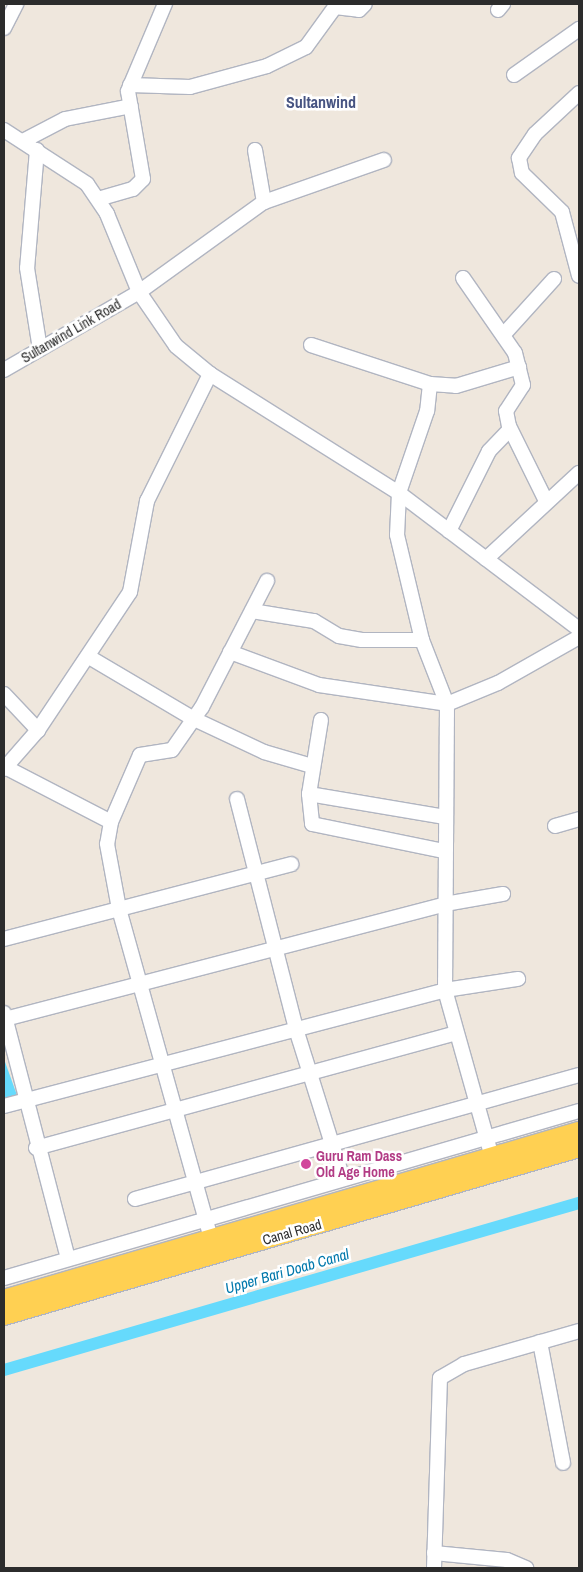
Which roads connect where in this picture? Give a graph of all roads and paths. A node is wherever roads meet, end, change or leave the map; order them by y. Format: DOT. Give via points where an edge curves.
graph roads {
  1 [pos="16,4"];
  2 [pos="165,4"];
  3 [pos="365,4"];
  4 [pos="4,28"];
  5 [pos="579,29"];
  6 [pos="514,75"];
  7 [pos="130,85"];
  8 [pos="579,93"];
  9 [pos="131,106"];
  10 [pos="4,130"];
  11 [pos="23,141"];
  12 [pos="37,150"];
  13 [pos="255,150"];
  14 [pos="384,160"];
  15 [pos="98,199"];
  16 [pos="264,202"];
  17 [pos="579,276"];
  18 [pos="463,278"];
  19 [pos="554,279"];
  20 [pos="139,292"];
  21 [pos="505,333"];
  22 [pos="311,345"];
  23 [pos="40,349"];
  24 [pos="518,366"];
  25 [pos="4,370"];
  26 [pos="210,374"];
  27 [pos="430,384"];
  28 [pos="510,429"];
  29 [pos="578,477"];
  30 [pos="399,493"];
  31 [pos="546,501"];
  32 [pos="449,531"];
  33 [pos="486,559"];
  34 [pos="267,582"];
  35 [pos="252,612"];
  36 [pos="579,629"];
  37 [pos="579,637"];
  38 [pos="422,640"];
  39 [pos="230,652"];
  40 [pos="89,657"];
  41 [pos="4,694"];
  42 [pos="447,704"];
  43 [pos="194,719"];
  44 [pos="321,720"];
  45 [pos="38,730"];
  46 [pos="312,766"];
  47 [pos="4,768"];
  48 [pos="309,794"];
  49 [pos="237,799"];
  50 [pos="445,817"];
  51 [pos="579,820"];
  52 [pos="112,822"];
  53 [pos="555,826"];
  54 [pos="444,852"];
  55 [pos="290,864"];
  56 [pos="257,873"];
  57 [pos="503,894"];
  58 [pos="445,904"];
  59 [pos="119,909"];
  60 [pos="4,939"];
  61 [pos="277,948"];
  62 [pos="518,979"];
  63 [pos="140,984"];
  64 [pos="445,990"];
  65 [pos="4,1016"];
  66 [pos="296,1028"];
  67 [pos="455,1033"];
  68 [pos="162,1063"];
  69 [pos="310,1071"];
  70 [pos="579,1075"];
  71 [pos="29,1099"];
  72 [pos="474,1104"];
  73 [pos="4,1106"];
  74 [pos="174,1108"];
  75 [pos="579,1111"];
  76 [pos="579,1131"];
  77 [pos="485,1138"];
  78 [pos="332,1145"];
  79 [pos="36,1148"];
  80 [pos="579,1148"];
  81 [pos="492,1157"];
  82 [pos="343,1179"];
  83 [pos="195,1182"];
  84 [pos="135,1199"];
  85 [pos="205,1218"];
  86 [pos="211,1238"];
  87 [pos="68,1259"];
  88 [pos="4,1278"];
  89 [pos="4,1298"];
  90 [pos="4,1316"];
  91 [pos="579,1331"];
  92 [pos="540,1342"];
  93 [pos="563,1463"];
  94 [pos="434,1553"];
  95 [pos="434,1568"];
  96 [pos="526,1568"];
  1 -- 4 [label="street"];
  2 -- 7 [label="street"];
  3 -- 7 [label="street" via="359,10 335,7 306,47 267,66 190,86"];
  5 -- 6 [label="street"];
  7 -- 9 [label="street"];
  8 -- 17 [label="street" via="535,134 519,158 522,173 562,212"];
  9 -- 11 [label="street" via="65,118"];
  9 -- 15 [label="street" via="143,179 133,188"];
  10 -- 11 [label="street"];
  11 -- 12 [label="street"];
  12 -- 15 [label="street" via="76,174"];
  12 -- 23 [label="street" via="27,268"];
  13 -- 16 [label="street"];
  14 -- 16 [label="street, Sultanwind Link Road"];
  15 -- 20 [label="street"];
  16 -- 20 [label="street, Sultanwind Link Road"];
  18 -- 21 [label="street"];
  19 -- 21 [label="street"];
  20 -- 23 [label="street, Sultanwind Link Road"];
  20 -- 26 [label="street" via="176,346"];
  21 -- 24 [label="street"];
  22 -- 27 [label="street"];
  23 -- 25 [label="street, Sultanwind Link Road"];
  24 -- 27 [label="street" via="456,386"];
  24 -- 28 [label="street" via="523,385 506,411"];
  26 -- 30 [label="street"];
  26 -- 40 [label="street" via="147,502 130,592"];
  27 -- 30 [label="street" via="428,411"];
  28 -- 31 [label="street"];
  28 -- 32 [label="street" via="489,451"];
  29 -- 31 [label="street"];
  30 -- 32 [label="street"];
  30 -- 38 [label="street" via="397,536"];
  31 -- 33 [label="street"];
  32 -- 33 [label="street"];
  33 -- 36 [label="street"];
  34 -- 35 [label="street"];
  35 -- 38 [label="street" via="314,620 339,636"];
  35 -- 39 [label="street"];
  37 -- 42 [label="street" via="498,684"];
  38 -- 42 [label="street"];
  39 -- 42 [label="street" via="318,685"];
  39 -- 43 [label="street"];
  40 -- 43 [label="street"];
  40 -- 45 [label="street"];
  41 -- 45 [label="street"];
  42 -- 50 [label="street"];
  43 -- 46 [label="street" via="264,752"];
  43 -- 52 [label="street" via="172,750 140,756"];
  44 -- 46 [label="street"];
  45 -- 47 [label="street"];
  46 -- 48 [label="street"];
  47 -- 52 [label="street"];
  48 -- 50 [label="street"];
  48 -- 54 [label="street" via="308,819 316,826"];
  49 -- 56 [label="street"];
  50 -- 54 [label="street"];
  51 -- 53 [label="street"];
  52 -- 59 [label="street" via="106,844"];
  54 -- 58 [label="street"];
  55 -- 56 [label="street"];
  56 -- 59 [label="street"];
  56 -- 61 [label="street"];
  57 -- 58 [label="street"];
  58 -- 61 [label="street"];
  58 -- 64 [label="street"];
  59 -- 60 [label="street"];
  59 -- 63 [label="street"];
  61 -- 63 [label="street"];
  61 -- 66 [label="street"];
  62 -- 64 [label="street"];
  63 -- 65 [label="street"];
  63 -- 68 [label="street"];
  64 -- 66 [label="street"];
  64 -- 67 [label="street"];
  65 -- 71 [label="street"];
  66 -- 68 [label="street"];
  66 -- 69 [label="street"];
  67 -- 69 [label="street"];
  67 -- 72 [label="street"];
  68 -- 71 [label="street"];
  68 -- 74 [label="street"];
  69 -- 74 [label="street"];
  69 -- 78 [label="street"];
  70 -- 72 [label="street"];
  71 -- 73 [label="street"];
  71 -- 79 [label="street"];
  72 -- 77 [label="street"];
  72 -- 78 [label="street"];
  74 -- 79 [label="street"];
  74 -- 83 [label="street"];
  75 -- 77 [label="street"];
  76 -- 81 [label="main road, Canal Road"];
  77 -- 81 [label="street"];
  77 -- 82 [label="street"];
  78 -- 82 [label="street"];
  78 -- 83 [label="street"];
  79 -- 87 [label="street"];
  80 -- 90 [label="main road, Canal Road"];
  81 -- 86 [label="main road, Canal Road"];
  82 -- 85 [label="street"];
  83 -- 84 [label="street"];
  83 -- 85 [label="street"];
  85 -- 86 [label="street"];
  85 -- 87 [label="street"];
  86 -- 89 [label="main road, Canal Road"];
  87 -- 88 [label="street"];
  91 -- 92 [label="street"];
  92 -- 93 [label="street"];
  92 -- 94 [label="street" via="464,1364 439,1381"];
  94 -- 95 [label="street"];
  94 -- 96 [label="street" via="507,1560"];
}
